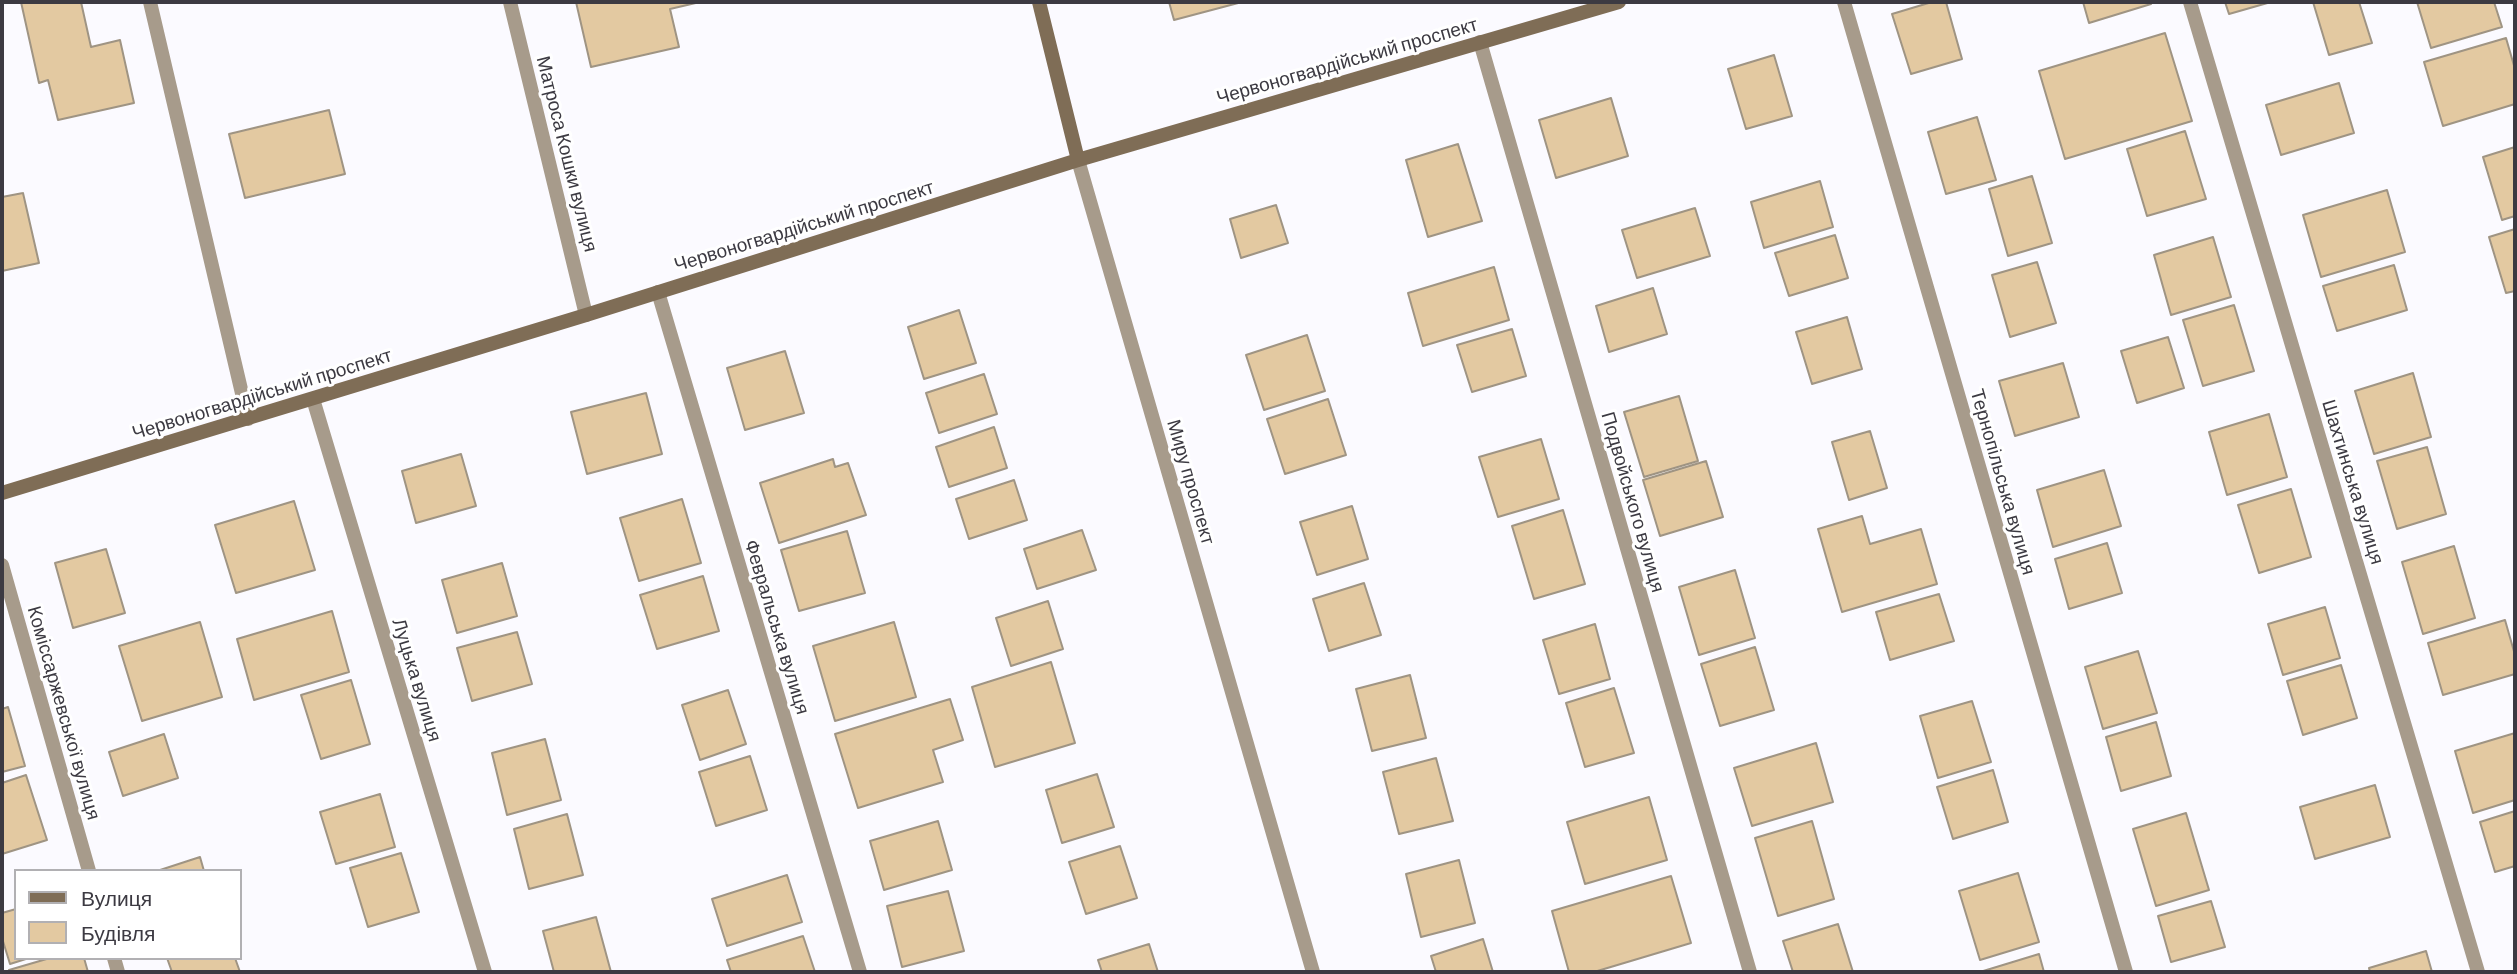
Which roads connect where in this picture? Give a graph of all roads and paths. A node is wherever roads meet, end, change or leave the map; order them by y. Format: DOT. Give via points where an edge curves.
graph roads {
  1 [pos="150,2"];
  2 [pos="510,2"];
  3 [pos="1039,2"];
  4 [pos="1619,2"];
  5 [pos="1844,2"];
  6 [pos="2190,2"];
  7 [pos="1480,42"];
  8 [pos="1078,160"];
  9 [pos="657,292"];
  10 [pos="586,315"];
  11 [pos="313,399"];
  12 [pos="248,419"];
  13 [pos="2,493"];
  14 [pos="2,565"];
  15 [pos="88,869"];
  16 [pos="485,972"];
  17 [pos="860,972"];
  18 [pos="1313,972"];
  19 [pos="1750,972"];
  20 [pos="2126,972"];
  21 [pos="2478,972"];
  1 -- 12 [label="street"];
  2 -- 10 [label="street, Матроса Кошки вулиця"];
  3 -- 8 [label="main road, Миру проспект"];
  4 -- 7 [label="main road, Червоногвардійський проспект"];
  5 -- 20 [label="street, Тернопільська вулиця"];
  6 -- 21 [label="street, Шахтинська вулиця"];
  7 -- 8 [label="main road, Червоногвардійський проспект"];
  7 -- 19 [label="street, Подвойського вулиця"];
  8 -- 9 [label="main road, Червоногвардійський проспект"];
  8 -- 18 [label="street, Миру проспект"];
  9 -- 10 [label="main road, Червоногвардійський проспект"];
  9 -- 17 [label="street, Февральська вулиця"];
  10 -- 11 [label="main road, Червоногвардійський проспект"];
  11 -- 12 [label="main road, Червоногвардійський проспект"];
  11 -- 16 [label="street, Луцька вулиця"];
  12 -- 13 [label="main road, Червоногвардійський проспект"];
  14 -- 15 [label="street, Коміссаржевської вулиця"];
}
